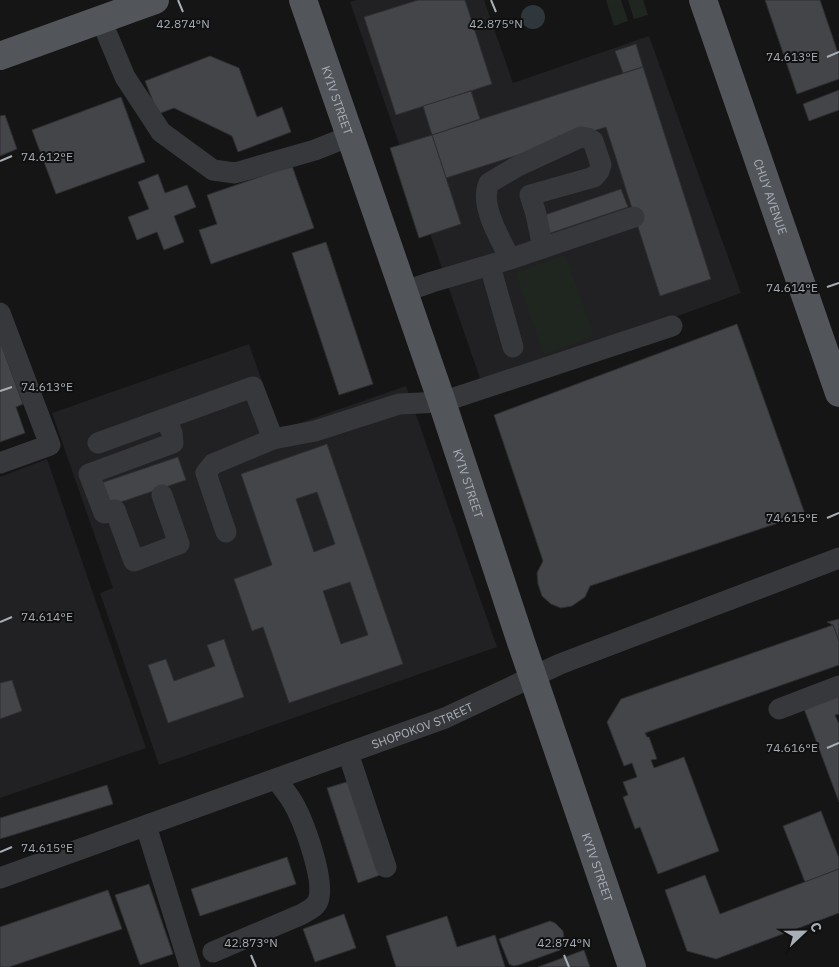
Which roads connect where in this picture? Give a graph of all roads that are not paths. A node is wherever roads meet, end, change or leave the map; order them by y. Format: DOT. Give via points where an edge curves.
graph roads {
  1 [pos="155,0"];
  2 [pos="303,0"];
  3 [pos="703,0"];
  4 [pos="101,20"];
  5 [pos="0,56"];
  6 [pos="350,136"];
  7 [pos="518,166"];
  8 [pos="530,195"];
  9 [pos="634,217"];
  10 [pos="543,248"];
  11 [pos="510,259"];
  12 [pos="490,266"];
  13 [pos="403,292"];
  14 [pos="0,313"];
  15 [pos="672,326"];
  16 [pos="513,347"];
  17 [pos="839,393"];
  18 [pos="442,402"];
  19 [pos="166,419"];
  20 [pos="272,439"];
  21 [pos="98,443"];
  22 [pos="0,463"];
  23 [pos="162,495"];
  24 [pos="226,532"];
  25 [pos="839,558"];
  26 [pos="534,678"];
  27 [pos="839,686"];
  28 [pos="779,708"];
  29 [pos="348,753"];
  30 [pos="276,779"];
  31 [pos="146,826"];
  32 [pos="386,867"];
  33 [pos="0,878"];
  34 [pos="213,952"];
  35 [pos="185,963"];
  36 [pos="632,967"];
  1 -- 4 [label="main road"];
  2 -- 6 [label="main road, KYIV STREET"];
  3 -- 17 [label="main road, CHUY AVENUE"];
  4 -- 5 [label="main road"];
  4 -- 6 [label="street" via="125,77 161,132 213,170 236,173 315,150"];
  6 -- 13 [label="main road, KYIV STREET"];
  7 -- 8 [label="street"];
  7 -- 8 [label="street" via="581,138 593,141 601,165 594,177"];
  7 -- 11 [label="street" via="489,183 485,196"];
  8 -- 10 [label="street"];
  9 -- 10 [label="street"];
  10 -- 11 [label="street"];
  11 -- 12 [label="street"];
  12 -- 13 [label="street"];
  12 -- 16 [label="street"];
  13 -- 18 [label="main road, KYIV STREET"];
  14 -- 22 [label="street" via="50,445"];
  15 -- 18 [label="street"];
  18 -- 20 [label="street" via="399,404 315,431"];
  18 -- 26 [label="main road, KYIV STREET"];
  19 -- 20 [label="street" via="253,387"];
  19 -- 21 [label="street"];
  19 -- 23 [label="street" via="173,443 89,474 104,513 116,510 134,561 179,544"];
  20 -- 24 [label="street" via="213,464 206,473"];
  25 -- 26 [label="street, SHOPOKOV STREET" via="560,664"];
  26 -- 29 [label="street, SHOPOKOV STREET" via="445,718"];
  26 -- 36 [label="main road, KYIV STREET"];
  27 -- 28 [label="street"];
  29 -- 30 [label="street, SHOPOKOV STREET"];
  29 -- 32 [label="street"];
  30 -- 31 [label="street, SHOPOKOV STREET"];
  30 -- 34 [label="street" via="292,802 308,841 317,868 318,901 300,915"];
  31 -- 33 [label="street, SHOPOKOV STREET"];
  31 -- 35 [label="street"];
}
